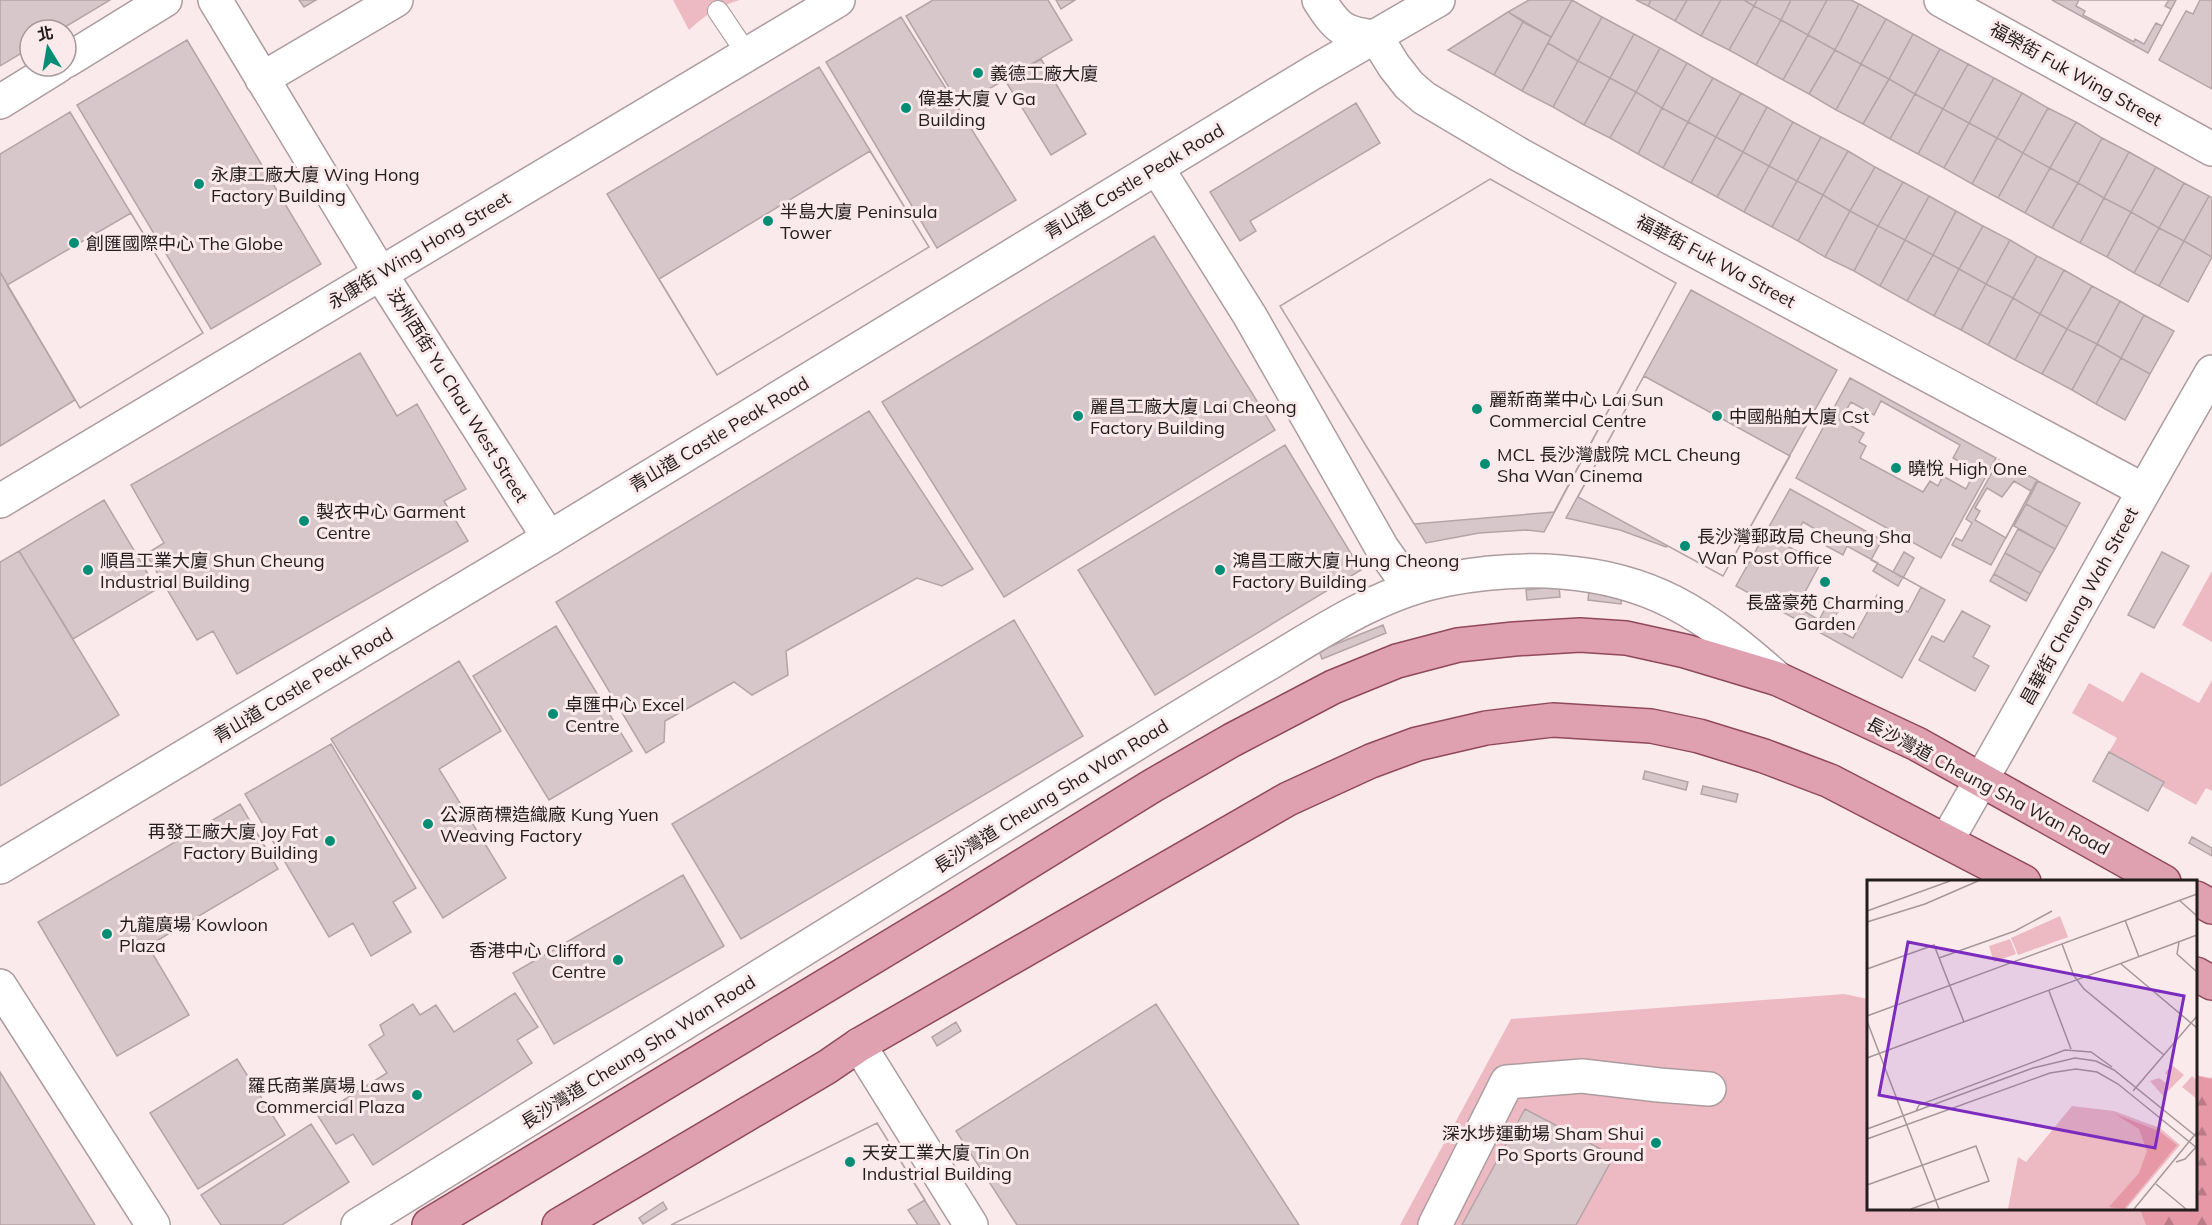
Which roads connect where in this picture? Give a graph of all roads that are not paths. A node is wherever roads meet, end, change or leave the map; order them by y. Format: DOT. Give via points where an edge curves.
graph roads {
  1 [pos="165,0"];
  2 [pos="396,0"];
  3 [pos="838,0"];
  4 [pos="1319,0"];
  5 [pos="1438,0"];
  6 [pos="1941,0"];
  7 [pos="216,3"];
  8 [pos="718,11"];
  9 [pos="1376,37"];
  10 [pos="78,54"];
  11 [pos="747,54"];
  12 [pos="39,78"];
  13 [pos="262,79"];
  14 [pos="0,102"];
  15 [pos="2212,148"];
  16 [pos="1157,168"];
  17 [pos="380,273"];
  18 [pos="2212,372"];
  19 [pos="2143,490"];
  20 [pos="0,501"];
  21 [pos="549,538"];
  22 [pos="1416,586"];
  23 [pos="1778,679"];
  24 [pos="1982,780"];
  25 [pos="1947,840"];
  26 [pos="0,867"];
  27 [pos="2020,880"];
  28 [pos="2160,880"];
  29 [pos="2197,899"];
  30 [pos="2212,907"];
  31 [pos="2197,975"];
  32 [pos="2212,983"];
  33 [pos="0,986"];
  34 [pos="859,1045"];
  35 [pos="1709,1089"];
  36 [pos="153,1225"];
  37 [pos="358,1225"];
  38 [pos="429,1225"];
  39 [pos="559,1225"];
  40 [pos="971,1225"];
  41 [pos="1435,1225"];
  1 -- 10 [label="street"];
  2 -- 13 [label="street"];
  3 -- 11 [label="street, 永康街 Wing Hong Street"];
  4 -- 9 [label="street" via="1338,26 1353,35"];
  5 -- 9 [label="street, 青山道 Castle Peak Road"];
  6 -- 15 [label="street, 福榮街 Fuk Wing Street"];
  7 -- 13 [label="street, 汝州西街 Yu Chau West Street"];
  8 -- 11 [label="lane"];
  9 -- 16 [label="street, 青山道 Castle Peak Road"];
  9 -- 19 [label="street, 福華街 Fuk Wa Street" via="1401,76 1424,98 1520,155"];
  11 -- 17 [label="street, 永康街 Wing Hong Street"];
  12 -- 14 [label="street"];
  13 -- 17 [label="street, 汝州西街 Yu Chau West Street"];
  16 -- 21 [label="street, 青山道 Castle Peak Road"];
  16 -- 22 [label="street" via="1250,316 1382,548 1399,573"];
  17 -- 20 [label="street, 永康街 Wing Hong Street"];
  17 -- 21 [label="street, 汝州西街 Yu Chau West Street"];
  18 -- 19 [label="street, 昌華街 Cheung Wah Street"];
  19 -- 24 [label="street, 昌華街 Cheung Wah Street"];
  21 -- 26 [label="street, 青山道 Castle Peak Road"];
  22 -- 23 [label="street, 長沙灣道 Cheung Sha Wan Road" via="1489,573 1535,571 1618,581 1670,601 1706,622 1744,648"];
  22 -- 37 [label="street, 長沙灣道 Cheung Sha Wan Road" via="1374,603 1302,643"];
  23 -- 24 [label="main road, 長沙灣道 Cheung Sha Wan Road" via="1917,744"];
  23 -- 38 [label="main road, 長沙灣道 Cheung Sha Wan Road" via="1685,651 1626,638 1580,635 1458,645 1397,661 1333,687 1152,786"];
  24 -- 25 [label="street, 昌華街 Cheung Wah Street"];
  24 -- 28 [label="main road, 長沙灣道 Cheung Sha Wan Road"];
  25 -- 27 [label="main road"];
  25 -- 34 [label="main road" via="1830,781 1699,736 1651,726 1553,720 1486,728 1417,744 1288,799"];
  29 -- 30 [label="main road"];
  31 -- 32 [label="main road"];
  33 -- 36 [label="street"];
  34 -- 39 [label="main road"];
  34 -- 40 [label="street"];
  35 -- 41 [label="street" via="1582,1076 1507,1082"];
}
